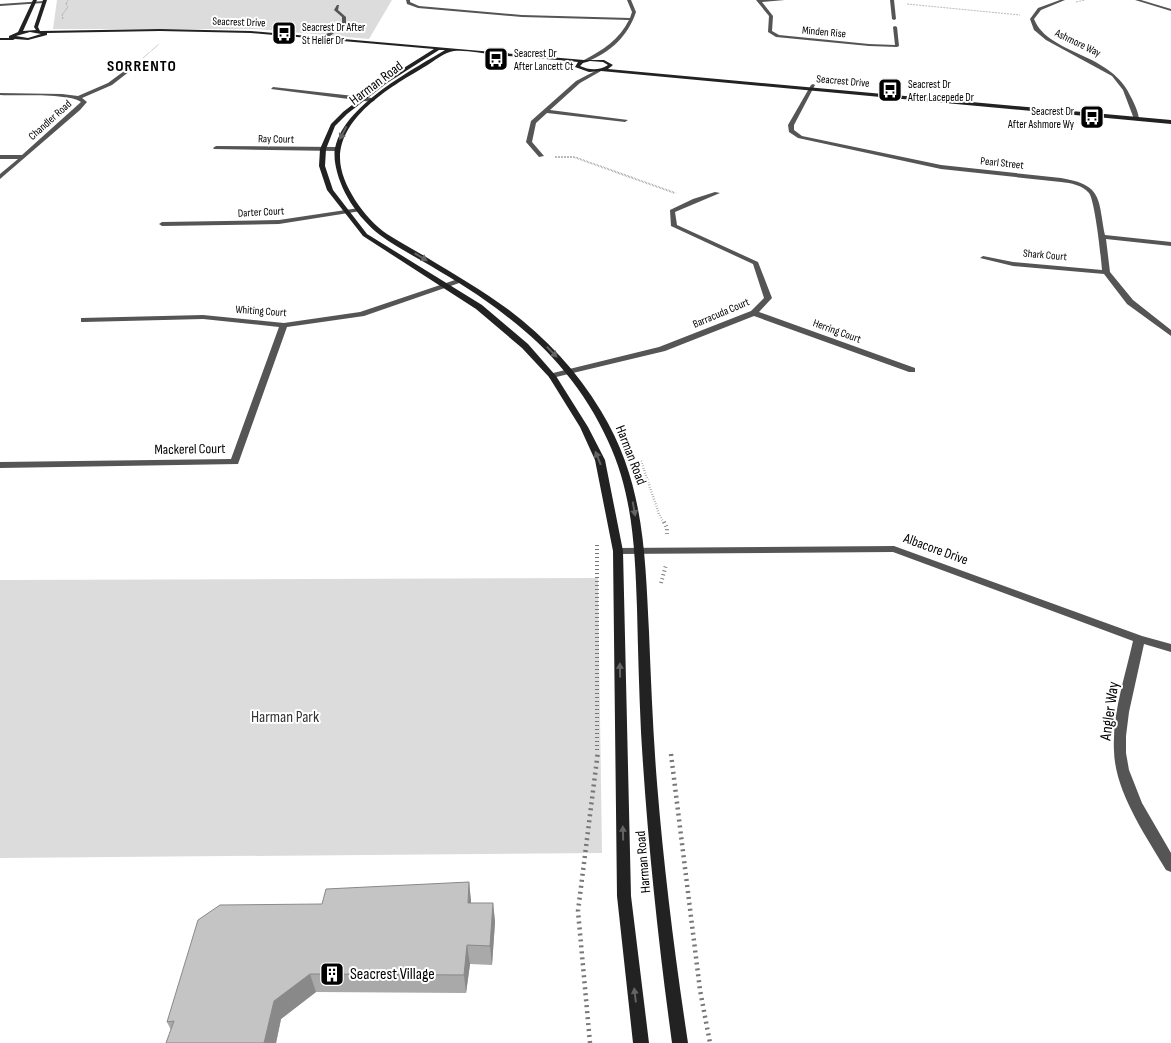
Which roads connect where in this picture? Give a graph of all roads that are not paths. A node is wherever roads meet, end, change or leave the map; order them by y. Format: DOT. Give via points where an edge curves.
graph roads {
  1 [pos="408,0"];
  2 [pos="629,0"];
  3 [pos="782,0"];
  4 [pos="892,0"];
  5 [pos="1063,0"];
  6 [pos="1137,0"];
  7 [pos="44,1"];
  8 [pos="759,1"];
  9 [pos="34,2"];
  10 [pos="0,5"];
  11 [pos="338,6"];
  12 [pos="1171,10"];
  13 [pos="632,19"];
  14 [pos="894,19"];
  15 [pos="895,27"];
  16 [pos="41,32"];
  17 [pos="19,33"];
  18 [pos="0,38"];
  19 [pos="39,38"];
  20 [pos="324,38"];
  21 [pos="13,39"];
  22 [pos="607,50"];
  23 [pos="440,51"];
  24 [pos="584,61"];
  25 [pos="604,61"];
  26 [pos="610,64"];
  27 [pos="133,67"];
  28 [pos="580,68"];
  29 [pos="600,70"];
  30 [pos="578,82"];
  31 [pos="812,87"];
  32 [pos="273,88"];
  33 [pos="0,94"];
  34 [pos="79,98"];
  35 [pos="361,100"];
  36 [pos="372,100"];
  37 [pos="544,111"];
  38 [pos="1136,117"];
  39 [pos="1171,118"];
  40 [pos="626,120"];
  41 [pos="1171,122"];
  42 [pos="216,148"];
  43 [pos="323,149"];
  44 [pos="336,149"];
  45 [pos="541,156"];
  46 [pos="0,157"];
  47 [pos="23,157"];
  48 [pos="0,177"];
  49 [pos="718,193"];
  50 [pos="359,210"];
  51 [pos="345,212"];
  52 [pos="162,224"];
  53 [pos="1102,237"];
  54 [pos="1171,244"];
  55 [pos="982,258"];
  56 [pos="1106,272"];
  57 [pos="461,281"];
  58 [pos="447,286"];
  59 [pos="754,313"];
  60 [pos="84,320"];
  61 [pos="284,325"];
  62 [pos="1171,334"];
  63 [pos="912,370"];
  64 [pos="570,372"];
  65 [pos="552,376"];
  66 [pos="0,465"];
  67 [pos="618,551"];
  68 [pos="640,551"];
  69 [pos="1139,639"];
  70 [pos="1171,648"];
  71 [pos="1171,866"];
  72 [pos="641,1043"];
  73 [pos="680,1043"];
  1 -- 13 [label="street" via="418,7 508,15"];
  2 -- 13 [label="street" via="634,12"];
  3 -- 8 [label="street"];
  4 -- 14 [label="street"];
  5 -- 38 [label="street, Ashmore Way" via="1041,8 1031,16 1033,27 1042,36 1114,75 1124,88"];
  6 -- 12 [label="street"];
  7 -- 9 [label="street"];
  7 -- 16 [label="street" via="36,26"];
  8 -- 15 [label="street, Minden Rise" via="771,16 770,32 778,36 897,46"];
  9 -- 10 [label="street"];
  9 -- 17 [label="street"];
  11 -- 20 [label="street" via="336,10 344,17 344,24"];
  13 -- 22 [label="street" via="620,39"];
  16 -- 17 [label="street, Seacrest Drive"];
  16 -- 19 [label="street" via="45,34"];
  16 -- 20 [label="street, Seacrest Drive" via="201,30"];
  17 -- 18 [label="street"];
  17 -- 21 [label="street" via="11,36"];
  18 -- 21 [label="street"];
  19 -- 21 [label="street, Seacrest Drive"];
  19 -- 23 [label="street, Seacrest Drive" via="173,32 279,37"];
  20 -- 23 [label="street, Seacrest Drive"];
  22 -- 24 [label="street"];
  22 -- 25 [label="street"];
  23 -- 24 [label="street, Seacrest Drive"];
  23 -- 28 [label="street, Seacrest Drive"];
  23 -- 35 [label="street, Harman Road"];
  23 -- 36 [label="street, Harman Road"];
  24 -- 25 [label="street, Seacrest Drive"];
  24 -- 28 [label="street" via="577,64"];
  25 -- 26 [label="street, Seacrest Drive"];
  26 -- 29 [label="street"];
  26 -- 31 [label="street, Seacrest Drive"];
  27 -- 34 [label="street, Chandler Road" via="110,84"];
  28 -- 29 [label="street, Seacrest Drive"];
  28 -- 30 [label="street"];
  29 -- 30 [label="street"];
  29 -- 31 [label="street, Seacrest Drive"];
  30 -- 37 [label="street"];
  31 -- 38 [label="street, Seacrest Drive"];
  31 -- 53 [label="street, Pearl Street" via="791,125 795,134 941,167 1082,185 1094,194"];
  32 -- 35 [label="street"];
  33 -- 34 [label="street"];
  34 -- 47 [label="street, Chandler Road" via="84,102 78,109"];
  35 -- 36 [label="street"];
  35 -- 43 [label="street, Harman Road" via="334,125"];
  36 -- 44 [label="street, Harman Road, one-way" via="350,121"];
  37 -- 40 [label="street"];
  37 -- 45 [label="street" via="533,122 529,142"];
  38 -- 39 [label="street, Seacrest Drive"];
  38 -- 41 [label="street, Seacrest Drive"];
  42 -- 43 [label="street, Ray Court"];
  43 -- 44 [label="street, Ray Court"];
  43 -- 51 [label="street, Harman Road" via="322,166 326,179"];
  44 -- 50 [label="street, Harman Road" via="340,176"];
  46 -- 47 [label="street"];
  47 -- 48 [label="street, Chandler Road"];
  49 -- 59 [label="street, Barracuda Court" via="672,211 674,226 756,263 768,298"];
  50 -- 51 [label="street, Darter Court"];
  50 -- 57 [label="street, Harman Road, one-way" via="384,235"];
  51 -- 52 [label="street, Darter Court" via="279,222"];
  51 -- 58 [label="street, Harman Road" via="365,235"];
  53 -- 54 [label="street"];
  53 -- 56 [label="street, Pearl Street"];
  55 -- 56 [label="street, Shark Court"];
  56 -- 62 [label="street" via="1130,302"];
  57 -- 58 [label="street, Whiting Court"];
  57 -- 64 [label="street, Harman Road, one-way" via="531,331"];
  58 -- 61 [label="street, Whiting Court" via="361,314"];
  58 -- 65 [label="street, Harman Road" via="479,307 525,346"];
  59 -- 63 [label="street, Herring Court"];
  59 -- 64 [label="street, Barracuda Court" via="662,349"];
  60 -- 61 [label="street, Whiting Court" via="203,317"];
  61 -- 66 [label="street, Mackerel Court" via="235,462"];
  64 -- 65 [label="street, Barracuda Court"];
  64 -- 68 [label="street, Harman Road, one-way" via="606,427 622,463"];
  67 -- 65 [label="street, Harman Road, one-way" via="600,460"];
  67 -- 68 [label="street, Albacore Drive"];
  72 -- 67 [label="street, Harman Road, one-way" via="624,896"];
  68 -- 69 [label="street, Albacore Drive" via="894,549"];
  68 -- 73 [label="street, Harman Road" via="648,744 659,890"];
  69 -- 70 [label="street, Albacore Drive"];
  69 -- 71 [label="street, Angler Way" via="1119,738 1122,765 1138,808"];
}
